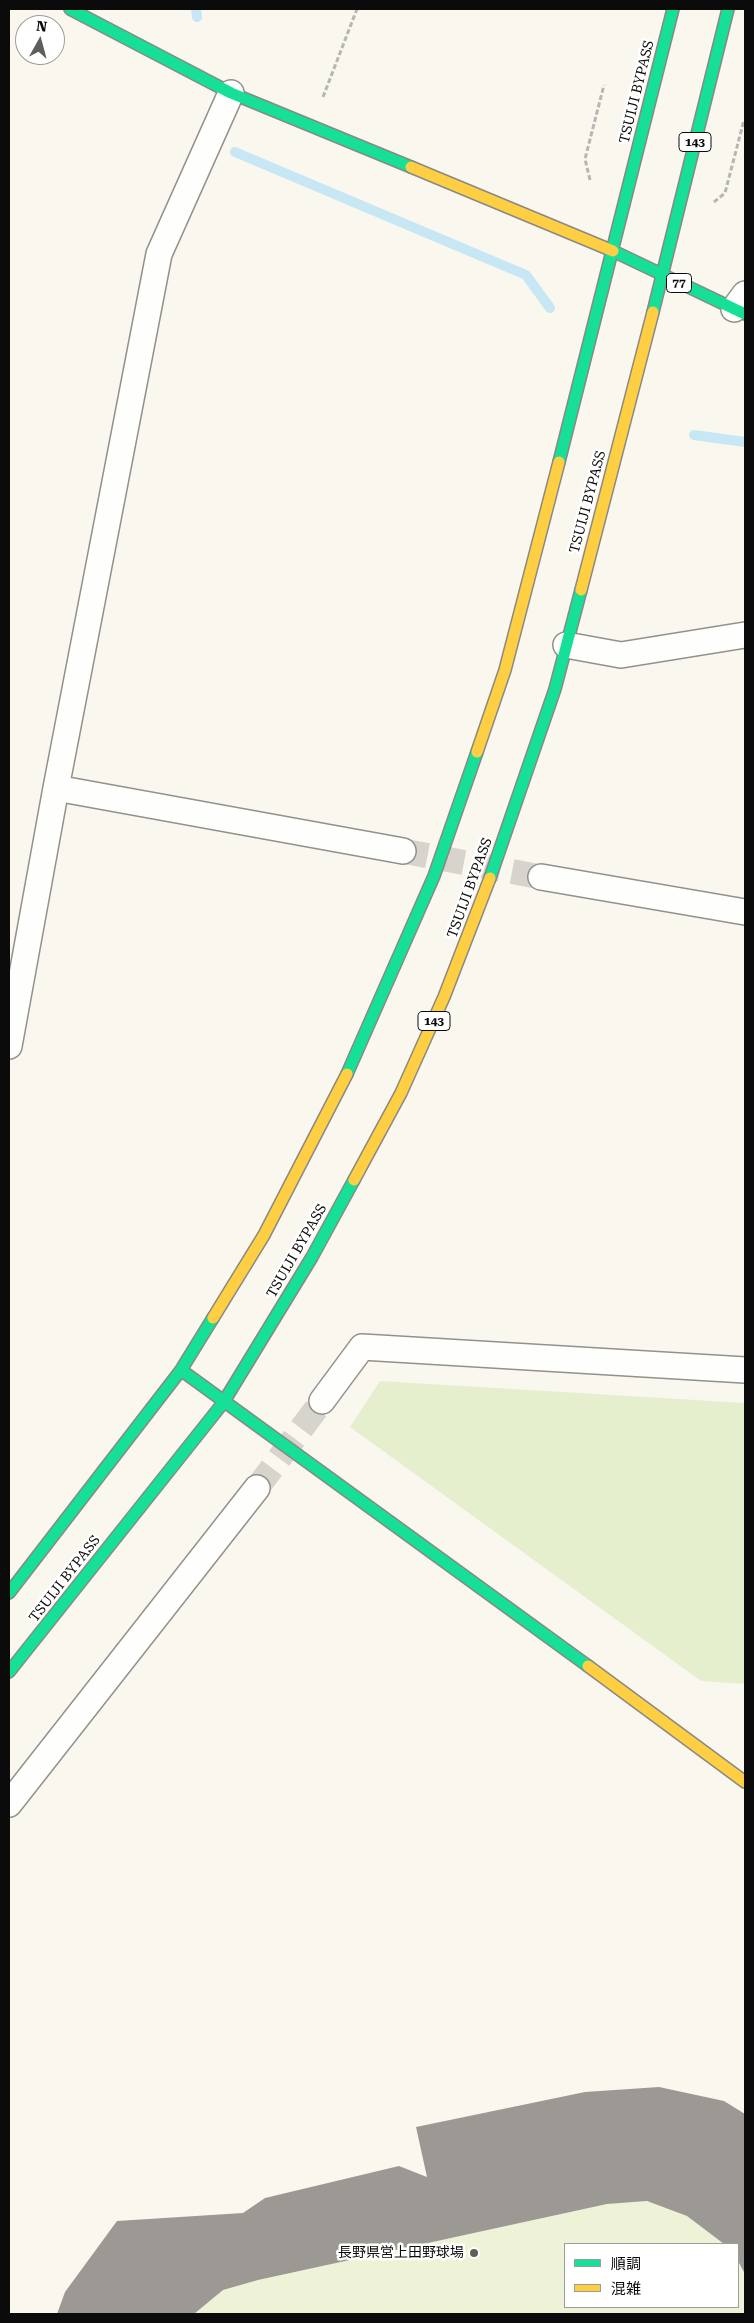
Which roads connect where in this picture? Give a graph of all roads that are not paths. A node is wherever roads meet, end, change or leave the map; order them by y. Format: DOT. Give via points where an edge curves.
graph roads {
  1 [pos="70,9"];
  2 [pos="673,9"];
  3 [pos="728,9"];
  4 [pos="232,93"];
  5 [pos="613,251"];
  6 [pos="663,275"];
  7 [pos="742,305"];
  8 [pos="745,635"];
  9 [pos="566,645"];
  10 [pos="56,788"];
  11 [pos="403,851"];
  12 [pos="541,876"];
  13 [pos="745,912"];
  14 [pos="9,1046"];
  15 [pos="181,1370"];
  16 [pos="745,1370"];
  17 [pos="322,1401"];
  18 [pos="223,1403"];
  19 [pos="256,1488"];
  20 [pos="9,1593"];
  21 [pos="9,1672"];
  22 [pos="745,1782"];
  23 [pos="9,1804"];
  1 -- 4 [label="main road"];
  2 -- 5 [label="main road, TSUIJI BYPASS"];
  3 -- 6 [label="main road, TSUIJI BYPASS / 143"];
  4 -- 5 [label="main road"];
  4 -- 10 [label="street" via="159,254"];
  5 -- 6 [label="main road, 77"];
  5 -- 15 [label="main road, TSUIJI BYPASS" via="505,670 434,876 350,1069 264,1235"];
  6 -- 7 [label="main road, 77"];
  6 -- 9 [label="main road, TSUIJI BYPASS / 143"];
  8 -- 9 [label="street" via="621,654"];
  9 -- 18 [label="main road, TSUIJI BYPASS / 143" via="555,689 482,901 401,1094 312,1258"];
  10 -- 11 [label="street"];
  10 -- 14 [label="street"];
  12 -- 13 [label="street"];
  15 -- 18 [label="main road"];
  15 -- 20 [label="main road, TSUIJI BYPASS"];
  16 -- 17 [label="street" via="362,1347"];
  18 -- 21 [label="main road, TSUIJI BYPASS / 143"];
  18 -- 22 [label="main road"];
  19 -- 23 [label="street"];
}
